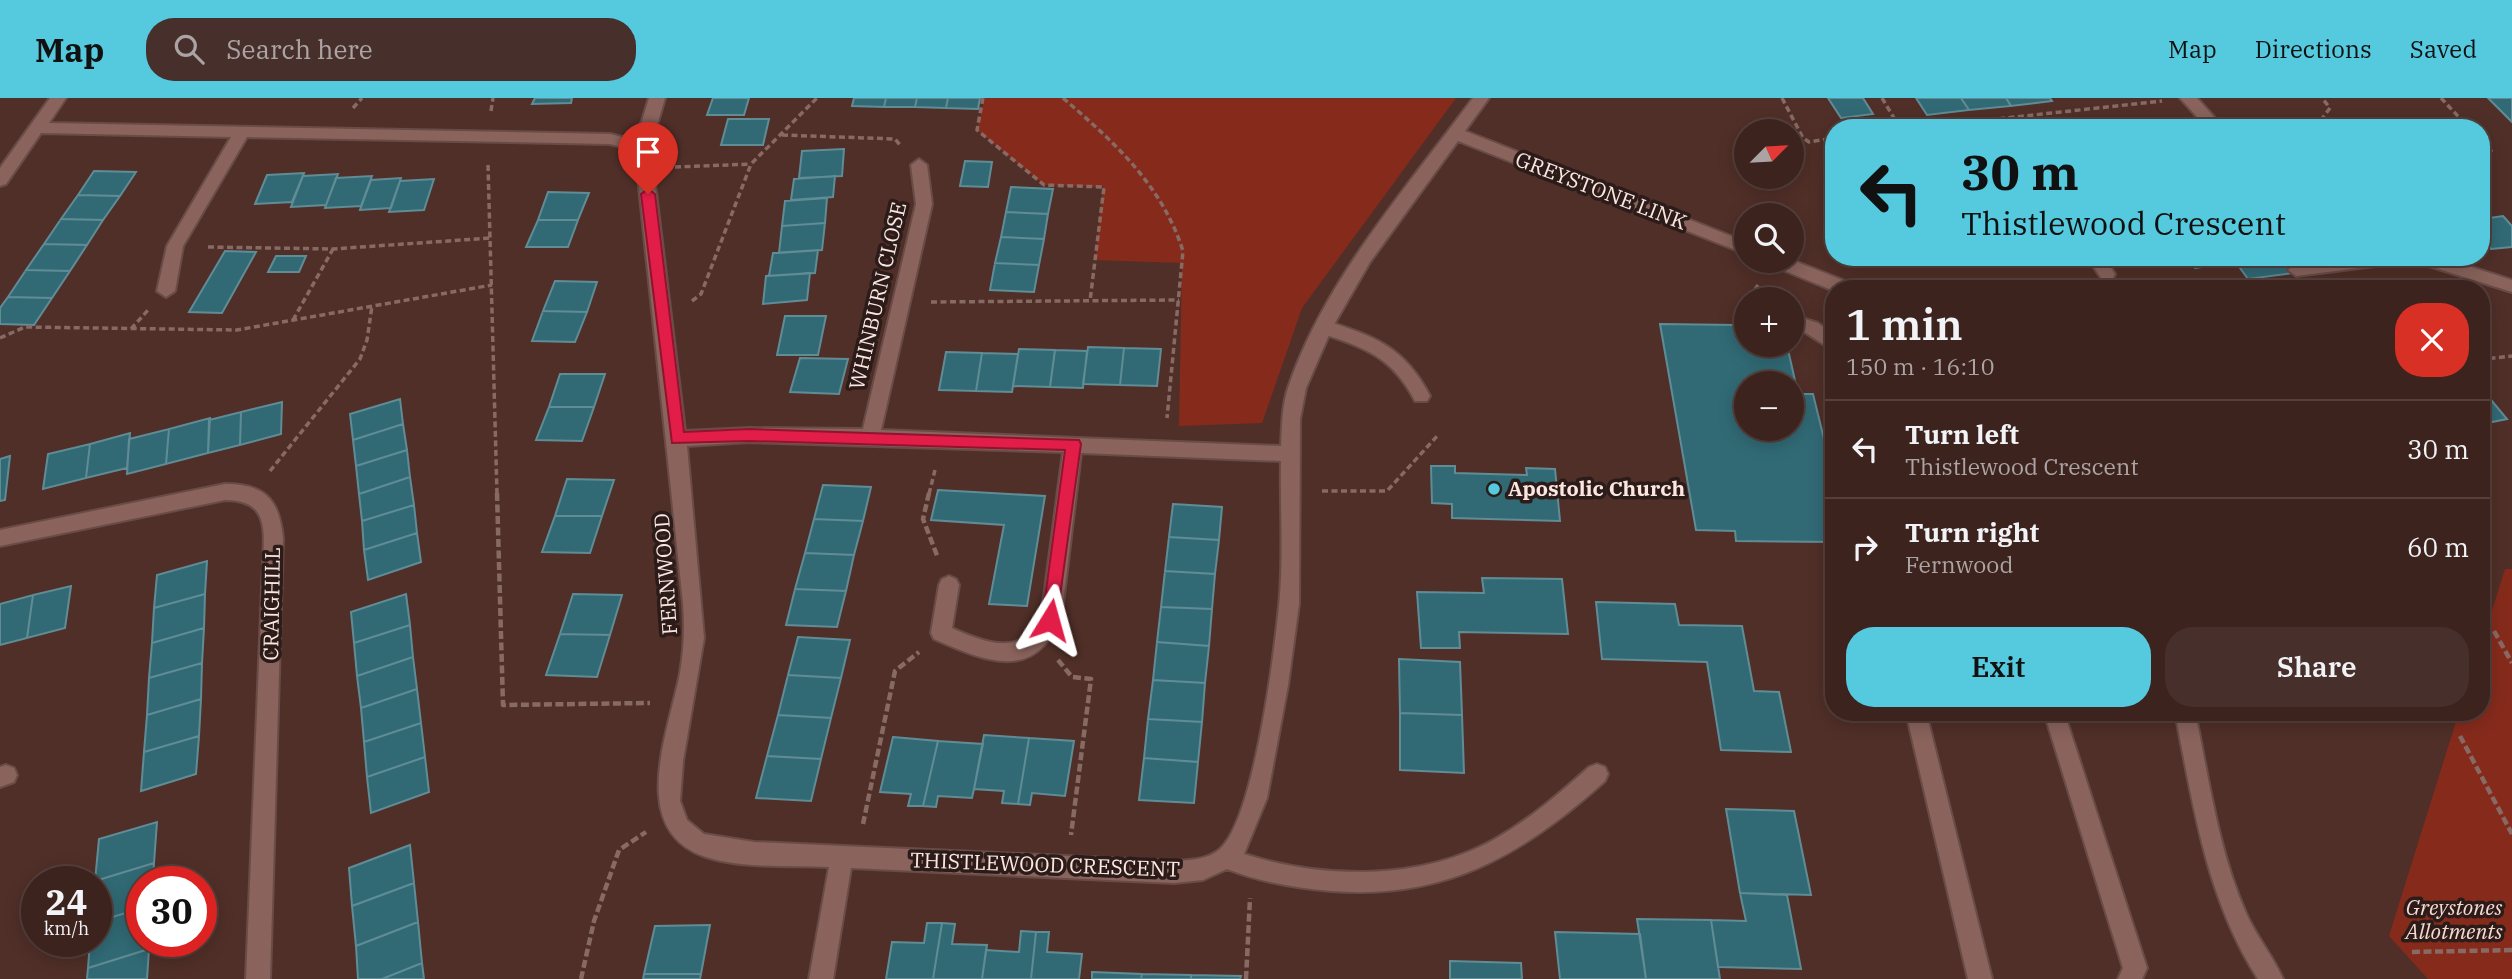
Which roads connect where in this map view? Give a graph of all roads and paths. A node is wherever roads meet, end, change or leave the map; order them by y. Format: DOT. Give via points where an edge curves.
graph roads {
  1 [pos="58,98"];
  2 [pos="657,98"];
  3 [pos="817,98"];
  4 [pos="983,98"];
  5 [pos="1063,98"];
  6 [pos="1481,98"];
  7 [pos="1782,98"];
  8 [pos="1882,98"];
  9 [pos="2322,98"];
  10 [pos="2441,98"];
  11 [pos="2180,99"];
  12 [pos="1895,119"];
  13 [pos="1988,119"];
  14 [pos="2205,119"];
  15 [pos="2322,119"];
  16 [pos="2461,119"];
  17 [pos="36,128"];
  18 [pos="242,132"];
  19 [pos="1456,134"];
  20 [pos="781,135"];
  21 [pos="486,137"];
  22 [pos="1825,139"];
  23 [pos="635,145"];
  24 [pos="751,164"];
  25 [pos="919,165"];
  26 [pos="645,169"];
  27 [pos="0,180"];
  28 [pos="490,238"];
  29 [pos="1734,243"];
  30 [pos="174,246"];
  31 [pos="333,249"];
  32 [pos="2101,266"];
  33 [pos="2328,266"];
  34 [pos="2448,266"];
  35 [pos="2296,270"];
  36 [pos="1804,272"];
  37 [pos="2107,274"];
  38 [pos="1825,280"];
  39 [pos="492,285"];
  40 [pos="2512,286"];
  41 [pos="166,291"];
  42 [pos="1179,300"];
  43 [pos="1090,301"];
  44 [pos="901,302"];
  45 [pos="372,306"];
  46 [pos="293,321"];
  47 [pos="664,324"];
  48 [pos="1804,326"];
  49 [pos="1324,327"];
  50 [pos="1825,337"];
  51 [pos="0,338"];
  52 [pos="2512,356"];
  53 [pos="2490,358"];
  54 [pos="1420,396"];
  55 [pos="1439,434"];
  56 [pos="870,437"];
  57 [pos="677,439"];
  58 [pos="942,441"];
  59 [pos="1073,444"];
  60 [pos="1164,448"];
  61 [pos="1290,454"];
  62 [pos="1290,492"];
  63 [pos="251,495"];
  64 [pos="0,538"];
  65 [pos="949,585"];
  66 [pos="2494,631"];
  67 [pos="941,633"];
  68 [pos="1040,638"];
  69 [pos="2512,663"];
  70 [pos="685,705"];
  71 [pos="1918,721"];
  72 [pos="2057,721"];
  73 [pos="2187,721"];
  74 [pos="2460,736"];
  75 [pos="1597,774"];
  76 [pos="672,816"];
  77 [pos="2512,834"];
  78 [pos="849,857"];
  79 [pos="1226,858"];
  80 [pos="1067,867"];
  81 [pos="1251,869"];
  82 [pos="2512,950"];
  83 [pos="2412,952"];
  84 [pos="258,979"];
  85 [pos="581,979"];
  86 [pos="821,979"];
  87 [pos="1246,979"];
  88 [pos="1980,979"];
  89 [pos="2130,979"];
  90 [pos="2271,979"];
  1 -- 17 [label="street"];
  2 -- 23 [label="street" via="650,122"];
  3 -- 20 [label="path"];
  4 -- 43 [label="path" via="977,130 1045,186 1104,187"];
  5 -- 42 [label="path" via="1118,145 1158,195 1179,233 1183,251"];
  6 -- 19 [label="street"];
  7 -- 22 [label="path" via="1803,138 1809,142"];
  8 -- 12 [label="path"];
  9 -- 15 [label="path" via="2330,108"];
  10 -- 16 [label="path"];
  11 -- 13 [label="path"];
  11 -- 14 [label="street"];
  17 -- 18 [label="street"];
  17 -- 27 [label="street"];
  18 -- 21 [label="street"];
  18 -- 30 [label="street"];
  19 -- 29 [label="street, GREYSTONE LINK"];
  19 -- 49 [label="street" via="1364,258"];
  20 -- 24 [label="path"];
  20 -- 25 [label="path" via="895,139"];
  21 -- 23 [label="street" via="610,139"];
  21 -- 28 [label="path"];
  23 -- 26 [label="street, FERNWOOD"];
  24 -- 26 [label="path"];
  24 -- 47 [label="path" via="701,294"];
  25 -- 44 [label="street, WHINBURN CLOSE" via="925,204"];
  26 -- 47 [label="street, FERNWOOD"];
  28 -- 31 [label="path"];
  28 -- 39 [label="path"];
  30 -- 31 [label="path"];
  30 -- 41 [label="street"];
  31 -- 46 [label="path"];
  32 -- 37 [label="street"];
  33 -- 35 [label="street"];
  34 -- 40 [label="street"];
  36 -- 38 [label="street"];
  39 -- 45 [label="path"];
  39 -- 70 [label="path" via="503,705"];
  42 -- 43 [label="path"];
  42 -- 60 [label="path"];
  43 -- 44 [label="path"];
  44 -- 56 [label="street, WHINBURN CLOSE"];
  45 -- 46 [label="path"];
  45 -- 63 [label="path" via="360,359"];
  46 -- 51 [label="path" via="237,330 25,327"];
  47 -- 57 [label="street, FERNWOOD"];
  48 -- 50 [label="street"];
  49 -- 54 [label="street" via="1400,360"];
  49 -- 61 [label="street" via="1297,388"];
  52 -- 53 [label="path"];
  55 -- 62 [label="path" via="1387,491"];
  56 -- 57 [label="street"];
  56 -- 58 [label="street"];
  57 -- 70 [label="street, FERNWOOD" via="694,637"];
  58 -- 59 [label="street"];
  58 -- 65 [label="path" via="923,519"];
  59 -- 60 [label="street"];
  59 -- 68 [label="street" via="1052,612"];
  60 -- 61 [label="street"];
  61 -- 62 [label="street"];
  62 -- 79 [label="street" via="1289,604 1278,685 1256,798 1240,842"];
  63 -- 64 [label="street" via="216,493"];
  63 -- 84 [label="street, CRAIGHILL" via="268,507 273,531"];
  65 -- 67 [label="street"];
  66 -- 69 [label="path"];
  67 -- 68 [label="street" via="998,654 1019,650"];
  67 -- 78 [label="path" via="895,671"];
  68 -- 80 [label="path" via="1072,677 1090,679"];
  70 -- 76 [label="street, FERNWOOD" via="671,775"];
  71 -- 88 [label="street"];
  72 -- 89 [label="street" via="2135,968"];
  73 -- 90 [label="street" via="2222,882 2240,928"];
  74 -- 77 [label="path"];
  75 -- 81 [label="street" via="1513,841 1449,871 1389,882 1355,882"];
  76 -- 78 [label="street" via="690,840 718,849"];
  76 -- 85 [label="path" via="619,850 594,921"];
  78 -- 80 [label="street, THISTLEWOOD CRESCENT"];
  78 -- 86 [label="street"];
  79 -- 80 [label="street, THISTLEWOOD CRESCENT" via="1203,869 1181,871"];
  79 -- 81 [label="street"];
  81 -- 87 [label="path"];
  82 -- 83 [label="path"];
}
